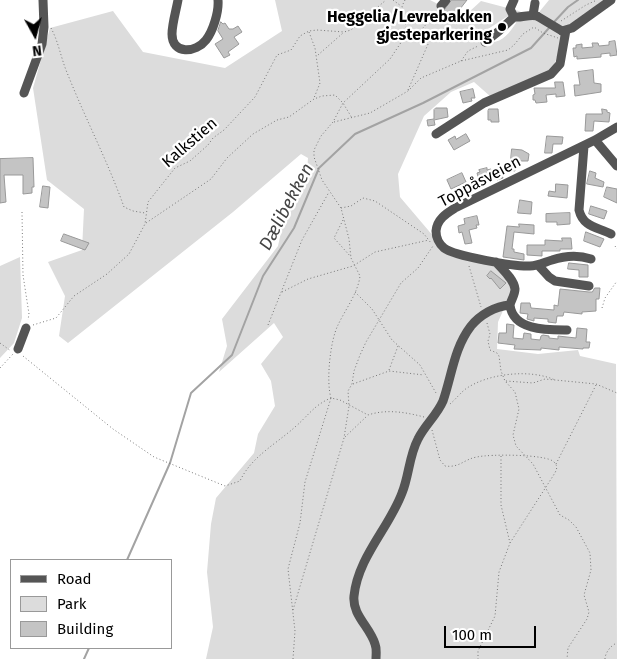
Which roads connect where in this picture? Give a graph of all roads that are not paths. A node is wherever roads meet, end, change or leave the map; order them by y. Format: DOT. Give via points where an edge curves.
graph roads {
  1 [pos="43,0"];
  2 [pos="178,0"];
  3 [pos="218,0"];
  4 [pos="514,0"];
  5 [pos="611,0"];
  6 [pos="535,3"];
  7 [pos="535,15"];
  8 [pos="514,17"];
  9 [pos="563,31"];
  10 [pos="485,42"];
  11 [pos="24,93"];
  12 [pos="617,127"];
  13 [pos="436,134"];
  14 [pos="595,140"];
  15 [pos="584,146"];
  16 [pos="617,166"];
  17 [pos="611,234"];
  18 [pos="591,259"];
  19 [pos="496,262"];
  20 [pos="538,265"];
  21 [pos="589,286"];
  22 [pos="510,305"];
  23 [pos="26,328"];
  24 [pos="567,330"];
  25 [pos="16,351"];
  26 [pos="376,659"];
  1 -- 11 [label="street" via="42,44"];
  2 -- 3 [label="street" via="173,41 179,48 192,50 206,40 218,11"];
  4 -- 8 [label="street" via="510,9"];
  5 -- 9 [label="street"];
  6 -- 7 [label="street"];
  7 -- 8 [label="street"];
  7 -- 9 [label="street, bridge"];
  8 -- 10 [label="street"];
  9 -- 13 [label="street" via="560,64 551,74 484,103"];
  12 -- 14 [label="street, Toppåsveien"];
  14 -- 15 [label="street, Toppåsveien"];
  14 -- 16 [label="street"];
  15 -- 17 [label="street" via="581,217 587,224"];
  15 -- 19 [label="street, Toppåsveien" via="455,208 438,223 436,231 440,244 449,251"];
  18 -- 20 [label="street, Toppåsveien" via="568,257"];
  19 -- 20 [label="street, Toppåsveien"];
  19 -- 22 [label="street" via="515,289"];
  20 -- 21 [label="street" via="555,281"];
  22 -- 24 [label="street" via="513,313 531,327"];
  22 -- 26 [label="street" via="483,315 472,325 458,348 447,402 417,441 403,492 370,552 355,590 354,603 375,642"];
  23 -- 25 [label="street"];
}
